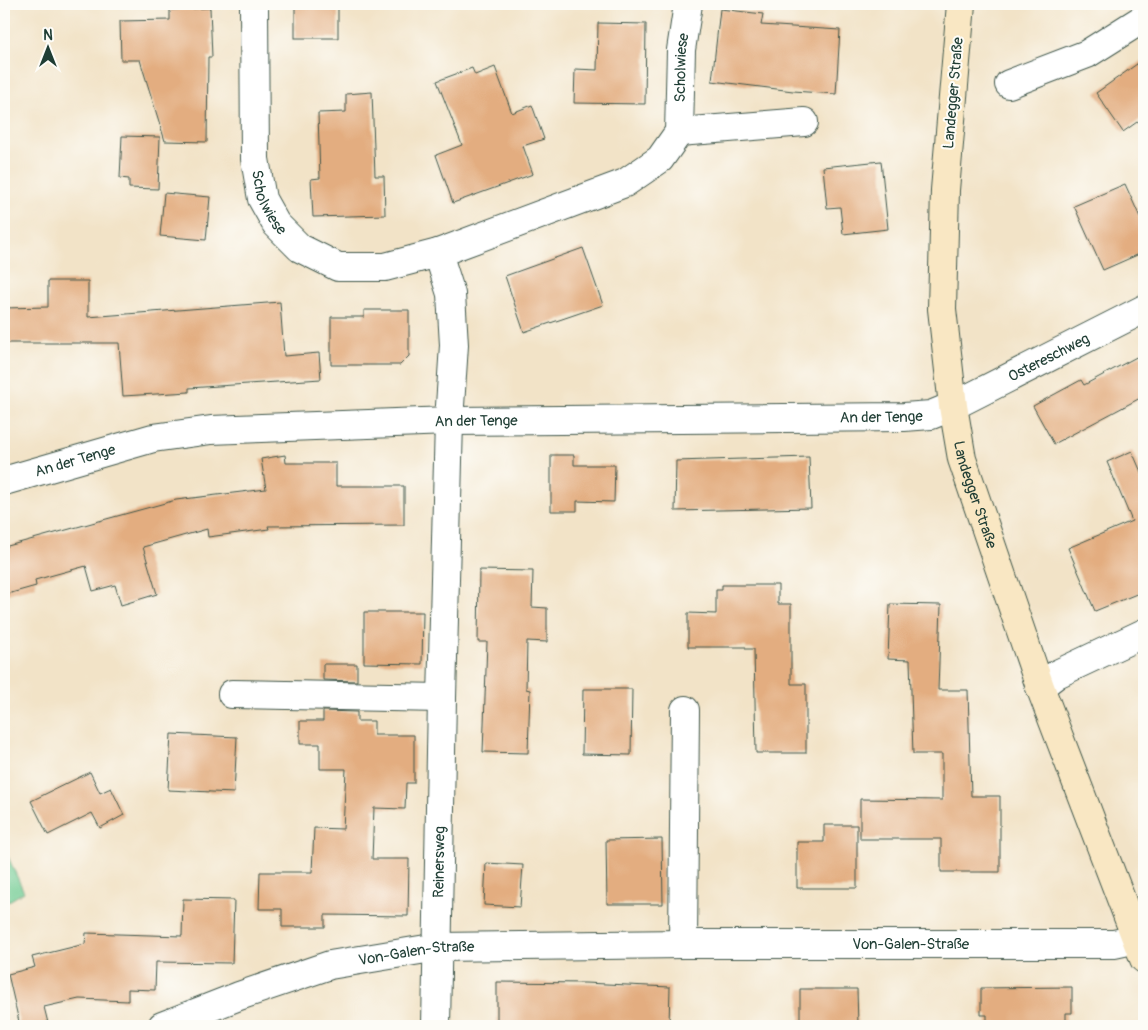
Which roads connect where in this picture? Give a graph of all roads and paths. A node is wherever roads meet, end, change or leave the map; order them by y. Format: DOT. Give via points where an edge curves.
graph roads {
  1 [pos="254,4"];
  2 [pos="688,4"];
  3 [pos="961,4"];
  4 [pos="1144,18"];
  5 [pos="1009,84"];
  6 [pos="804,122"];
  7 [pos="679,132"];
  8 [pos="438,253"];
  9 [pos="1144,309"];
  10 [pos="953,406"];
  11 [pos="449,421"];
  12 [pos="4,481"];
  13 [pos="1144,633"];
  14 [pos="1040,687"];
  15 [pos="232,694"];
  16 [pos="442,698"];
  17 [pos="685,710"];
  18 [pos="683,944"];
  19 [pos="438,947"];
  20 [pos="1141,949"];
  21 [pos="162,1026"];
  22 [pos="436,1026"];
  1 -- 8 [label="street, Scholwiese" via="255,159 262,199 276,224 300,248 338,267 385,267"];
  2 -- 7 [label="street, Scholwiese" via="681,50"];
  3 -- 10 [label="main road, Landegger Straße" via="945,190 942,309"];
  4 -- 5 [label="street" via="1087,54"];
  6 -- 7 [label="street"];
  7 -- 8 [label="street, Scholwiese" via="660,159 624,183"];
  8 -- 11 [label="street" via="451,294 454,345"];
  9 -- 10 [label="street, Ostereschweg"];
  10 -- 11 [label="street, An der Tenge" via="931,415 904,417"];
  10 -- 14 [label="main road, Landegger Straße" via="962,459"];
  11 -- 12 [label="street, An der Tenge" via="211,430 153,438"];
  11 -- 16 [label="street, Reinersweg"];
  13 -- 14 [label="street" via="1057,674"];
  14 -- 20 [label="main road, Landegger Straße"];
  15 -- 16 [label="street"];
  16 -- 19 [label="street, Reinersweg"];
  17 -- 18 [label="street"];
  18 -- 19 [label="street, Von-Galen-Straße"];
  18 -- 20 [label="street, Von-Galen-Straße" via="1114,944"];
  19 -- 21 [label="street, Von-Galen-Straße" via="330,965"];
  19 -- 22 [label="street, Reinersweg"];
}
